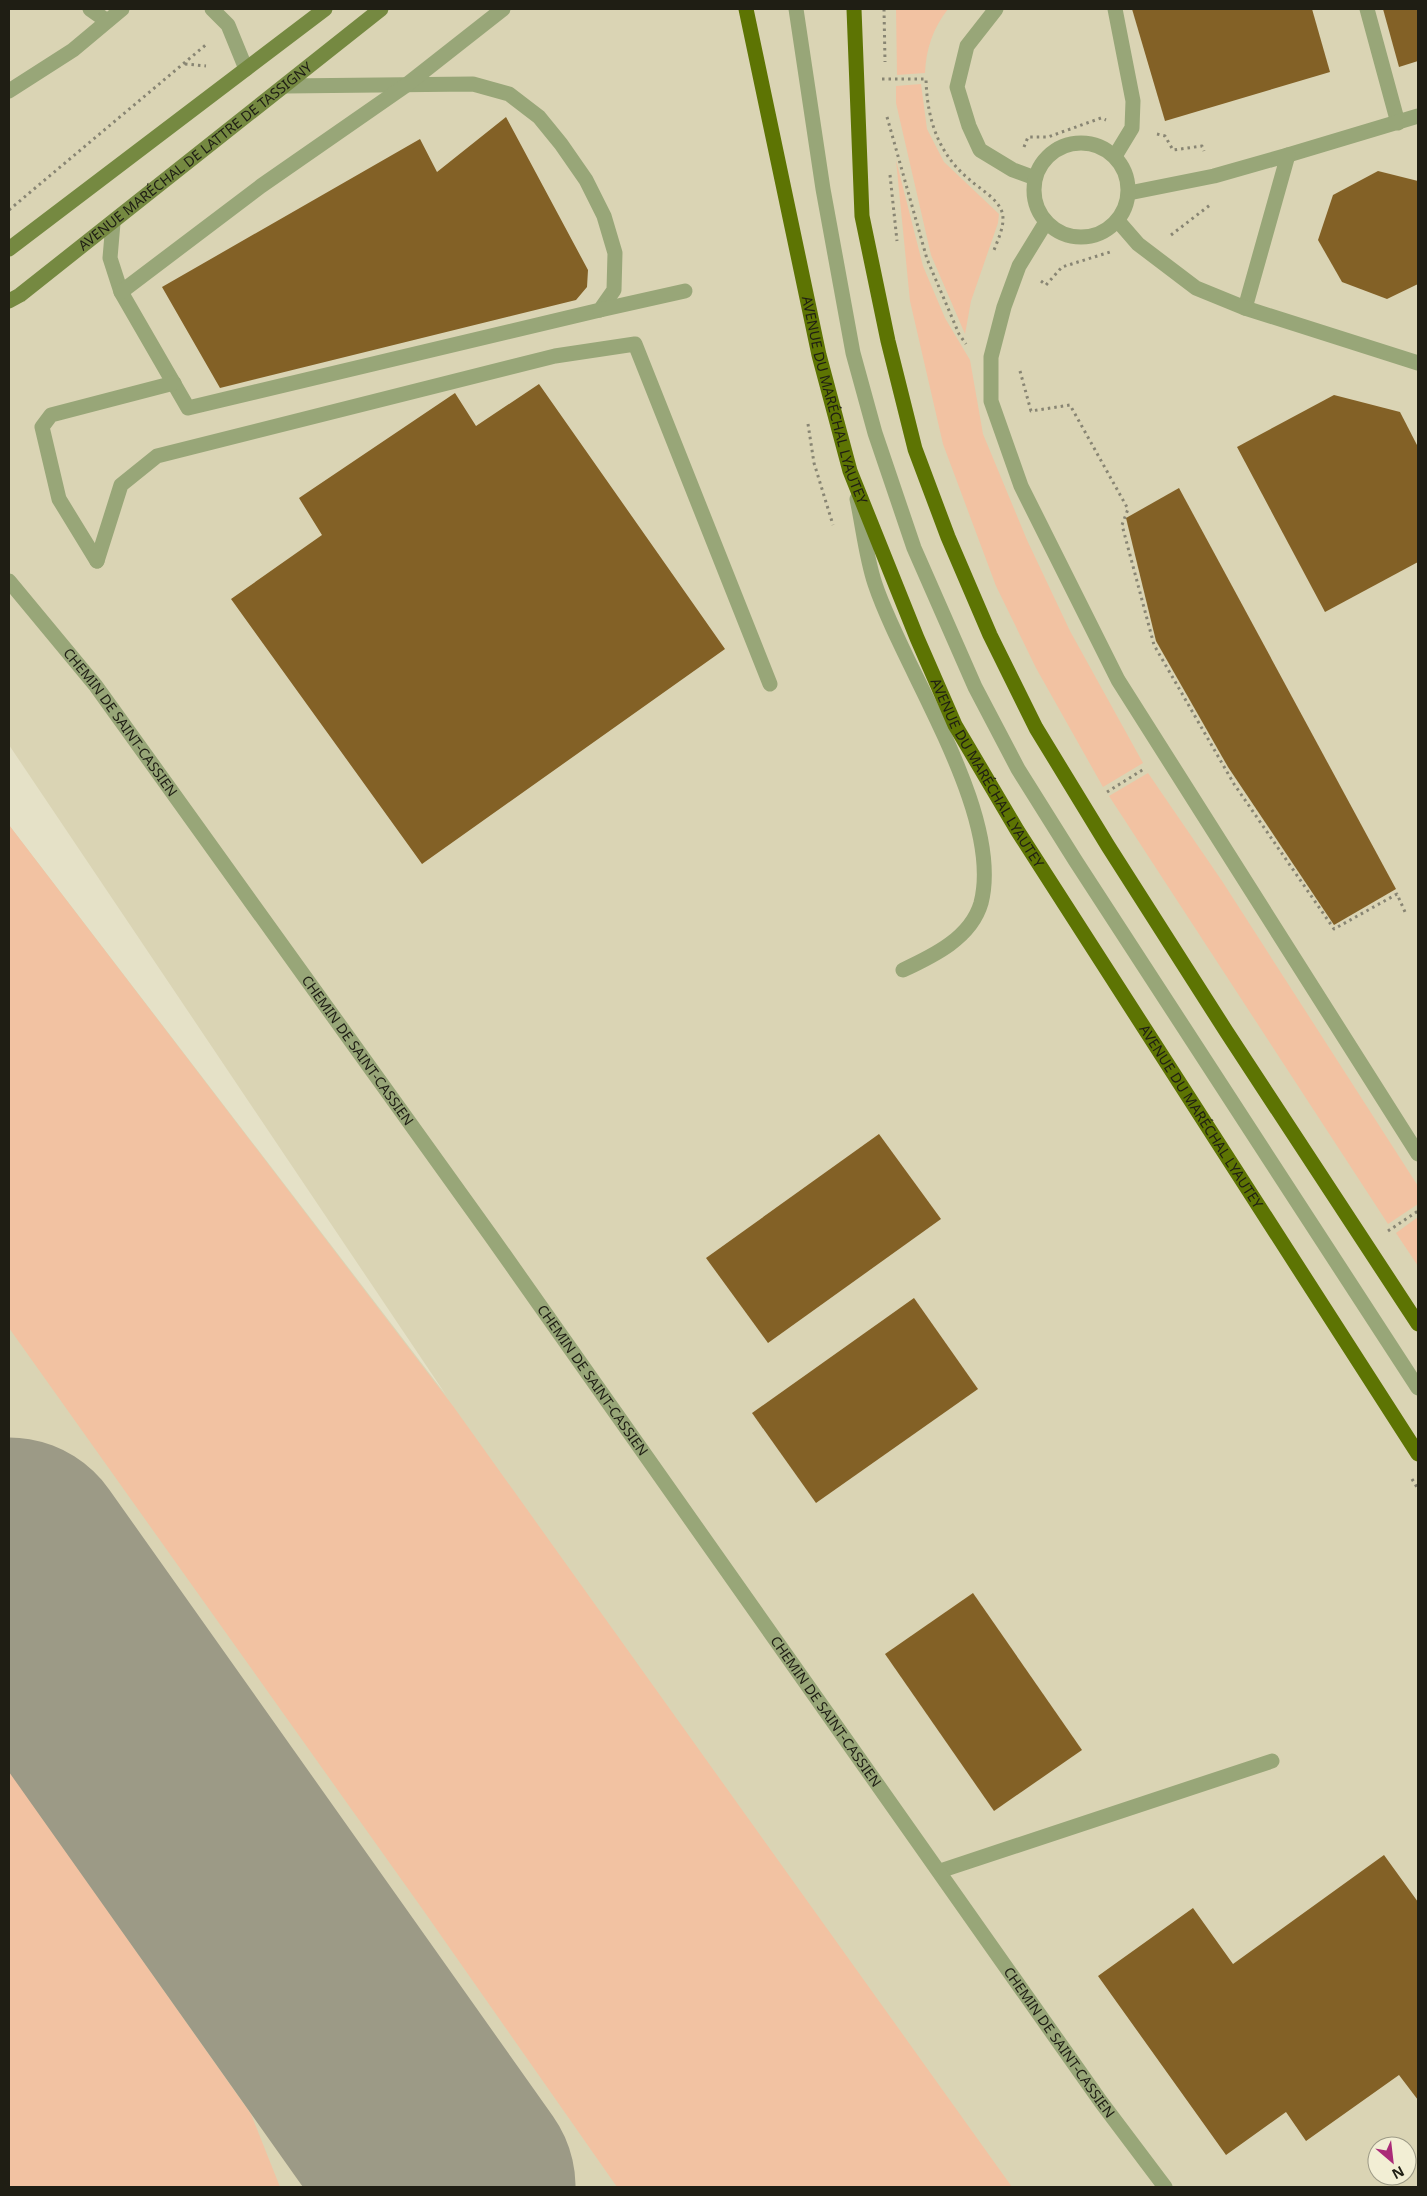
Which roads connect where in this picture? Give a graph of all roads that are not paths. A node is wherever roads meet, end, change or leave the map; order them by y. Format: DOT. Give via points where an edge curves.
graph roads {
  1 [pos="90,9"];
  2 [pos="122,9"];
  3 [pos="212,9"];
  4 [pos="325,9"];
  5 [pos="381,9"];
  6 [pos="503,9"];
  7 [pos="746,9"];
  8 [pos="796,9"];
  9 [pos="854,9"];
  10 [pos="996,9"];
  11 [pos="1115,9"];
  12 [pos="1367,9"];
  13 [pos="107,21"];
  14 [pos="246,69"];
  15 [pos="285,86"];
  16 [pos="405,86"];
  17 [pos="9,90"];
  18 [pos="1418,116"];
  19 [pos="1398,123"];
  20 [pos="1115,156"];
  21 [pos="1288,156"];
  22 [pos="1035,178"];
  23 [pos="1129,193"];
  24 [pos="1118,221"];
  25 [pos="1046,222"];
  26 [pos="113,223"];
  27 [pos="9,250"];
  28 [pos="685,291"];
  29 [pos="121,292"];
  30 [pos="9,301"];
  31 [pos="1245,308"];
  32 [pos="600,310"];
  33 [pos="1418,363"];
  34 [pos="174,383"];
  35 [pos="850,471"];
  36 [pos="9,581"];
  37 [pos="770,684"];
  38 [pos="903,970"];
  39 [pos="1418,1154"];
  40 [pos="1418,1324"];
  41 [pos="1418,1388"];
  42 [pos="1418,1454"];
  43 [pos="1272,1761"];
  44 [pos="940,1872"];
  45 [pos="1165,2187"];
  1 -- 13 [label="street"];
  2 -- 13 [label="street"];
  3 -- 14 [label="street" via="228,26"];
  4 -- 14 [label="main road"];
  5 -- 15 [label="main road, AVENUE MARÉCHAL DE LATTRE DE TASSIGNY"];
  6 -- 16 [label="street"];
  7 -- 35 [label="main road, AVENUE DU MARÉCHAL LYAUTEY" via="819,355"];
  8 -- 41 [label="street" via="823,189 853,353 875,433 914,548 975,687 1018,769 1070,852"];
  9 -- 40 [label="main road" via="862,216 886,331 915,448 948,537 990,635 1036,728 1103,838"];
  10 -- 22 [label="street" via="967,46 958,87 968,126 980,150 1013,170"];
  11 -- 20 [label="street" via="1133,101 1132,128"];
  12 -- 19 [label="street"];
  13 -- 17 [label="street" via="73,50"];
  14 -- 27 [label="main road"];
  15 -- 16 [label="street"];
  15 -- 26 [label="main road, AVENUE MARÉCHAL DE LATTRE DE TASSIGNY"];
  16 -- 29 [label="street" via="261,186"];
  16 -- 32 [label="street" via="473,84 509,94 539,117 586,180 604,216 615,254 614,290"];
  18 -- 19 [label="street"];
  19 -- 21 [label="street"];
  20 -- 22 [label="street" via="1098,146 1078,143 1059,148 1044,160"];
  20 -- 23 [label="street" via="1126,173"];
  21 -- 23 [label="street" via="1214,176"];
  21 -- 31 [label="street"];
  22 -- 25 [label="street" via="1037,209"];
  23 -- 24 [label="street" via="1126,208"];
  24 -- 25 [label="street" via="1091,237 1059,232"];
  24 -- 31 [label="street" via="1138,244 1196,288"];
  25 -- 39 [label="street" via="1019,266 991,357 991,401 1021,486 1118,680"];
  26 -- 29 [label="street" via="110,258"];
  26 -- 30 [label="main road, AVENUE MARÉCHAL DE LATTRE DE TASSIGNY"];
  28 -- 32 [label="street"];
  29 -- 34 [label="street"];
  31 -- 33 [label="street"];
  32 -- 34 [label="street" via="188,408"];
  34 -- 37 [label="street" via="51,415 42,427 59,499 98,561 121,485 157,456 555,356 635,344"];
  35 -- 38 [label="street" via="875,583 963,777 986,876 980,904 971,922 954,941 936,954"];
  35 -- 42 [label="main road, AVENUE DU MARÉCHAL LYAUTEY" via="955,725 1017,830"];
  36 -- 44 [label="street, CHEMIN DE SAINT-CASSIEN" via="102,694 491,1236"];
  43 -- 44 [label="street"];
  44 -- 45 [label="street, CHEMIN DE SAINT-CASSIEN" via="1101,2102"];
}
